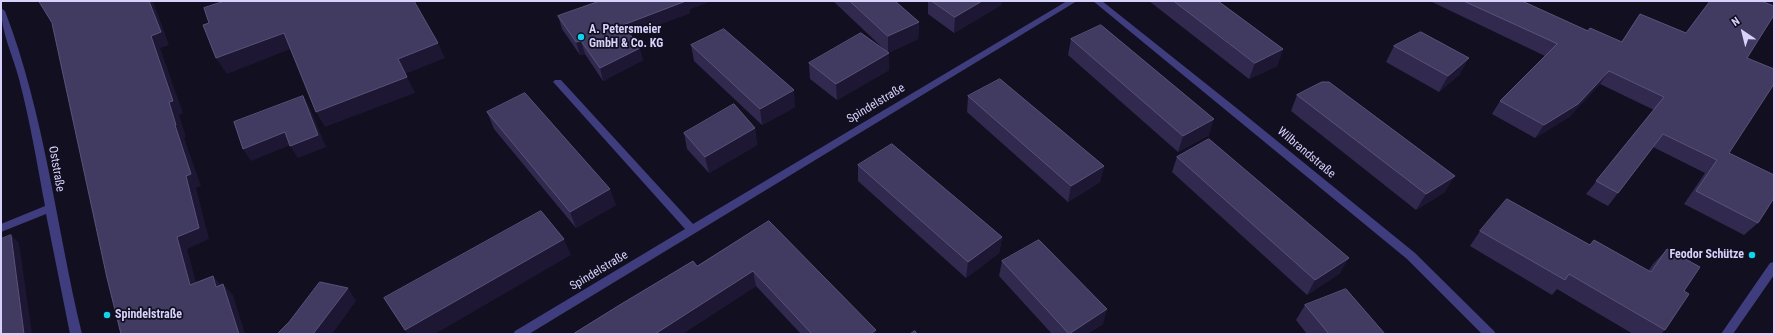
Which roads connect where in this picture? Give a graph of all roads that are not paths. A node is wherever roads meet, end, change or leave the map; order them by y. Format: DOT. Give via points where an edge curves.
graph roads {
  1 [pos="1072,1"];
  2 [pos="1097,1"];
  3 [pos="1,11"];
  4 [pos="558,82"];
  5 [pos="50,208"];
  6 [pos="1,228"];
  7 [pos="692,230"];
  8 [pos="1774,266"];
  9 [pos="76,334"];
  10 [pos="519,334"];
  11 [pos="1490,334"];
  12 [pos="1727,334"];
  1 -- 7 [label="street, Spindelstraße"];
  2 -- 11 [label="street, Wilbrandstraße" via="1410,256"];
  3 -- 5 [label="street, Oststraße" via="28,87"];
  4 -- 7 [label="street"];
  5 -- 6 [label="street"];
  5 -- 9 [label="street, Oststraße"];
  7 -- 10 [label="street, Spindelstraße"];
  8 -- 12 [label="street"];
}
